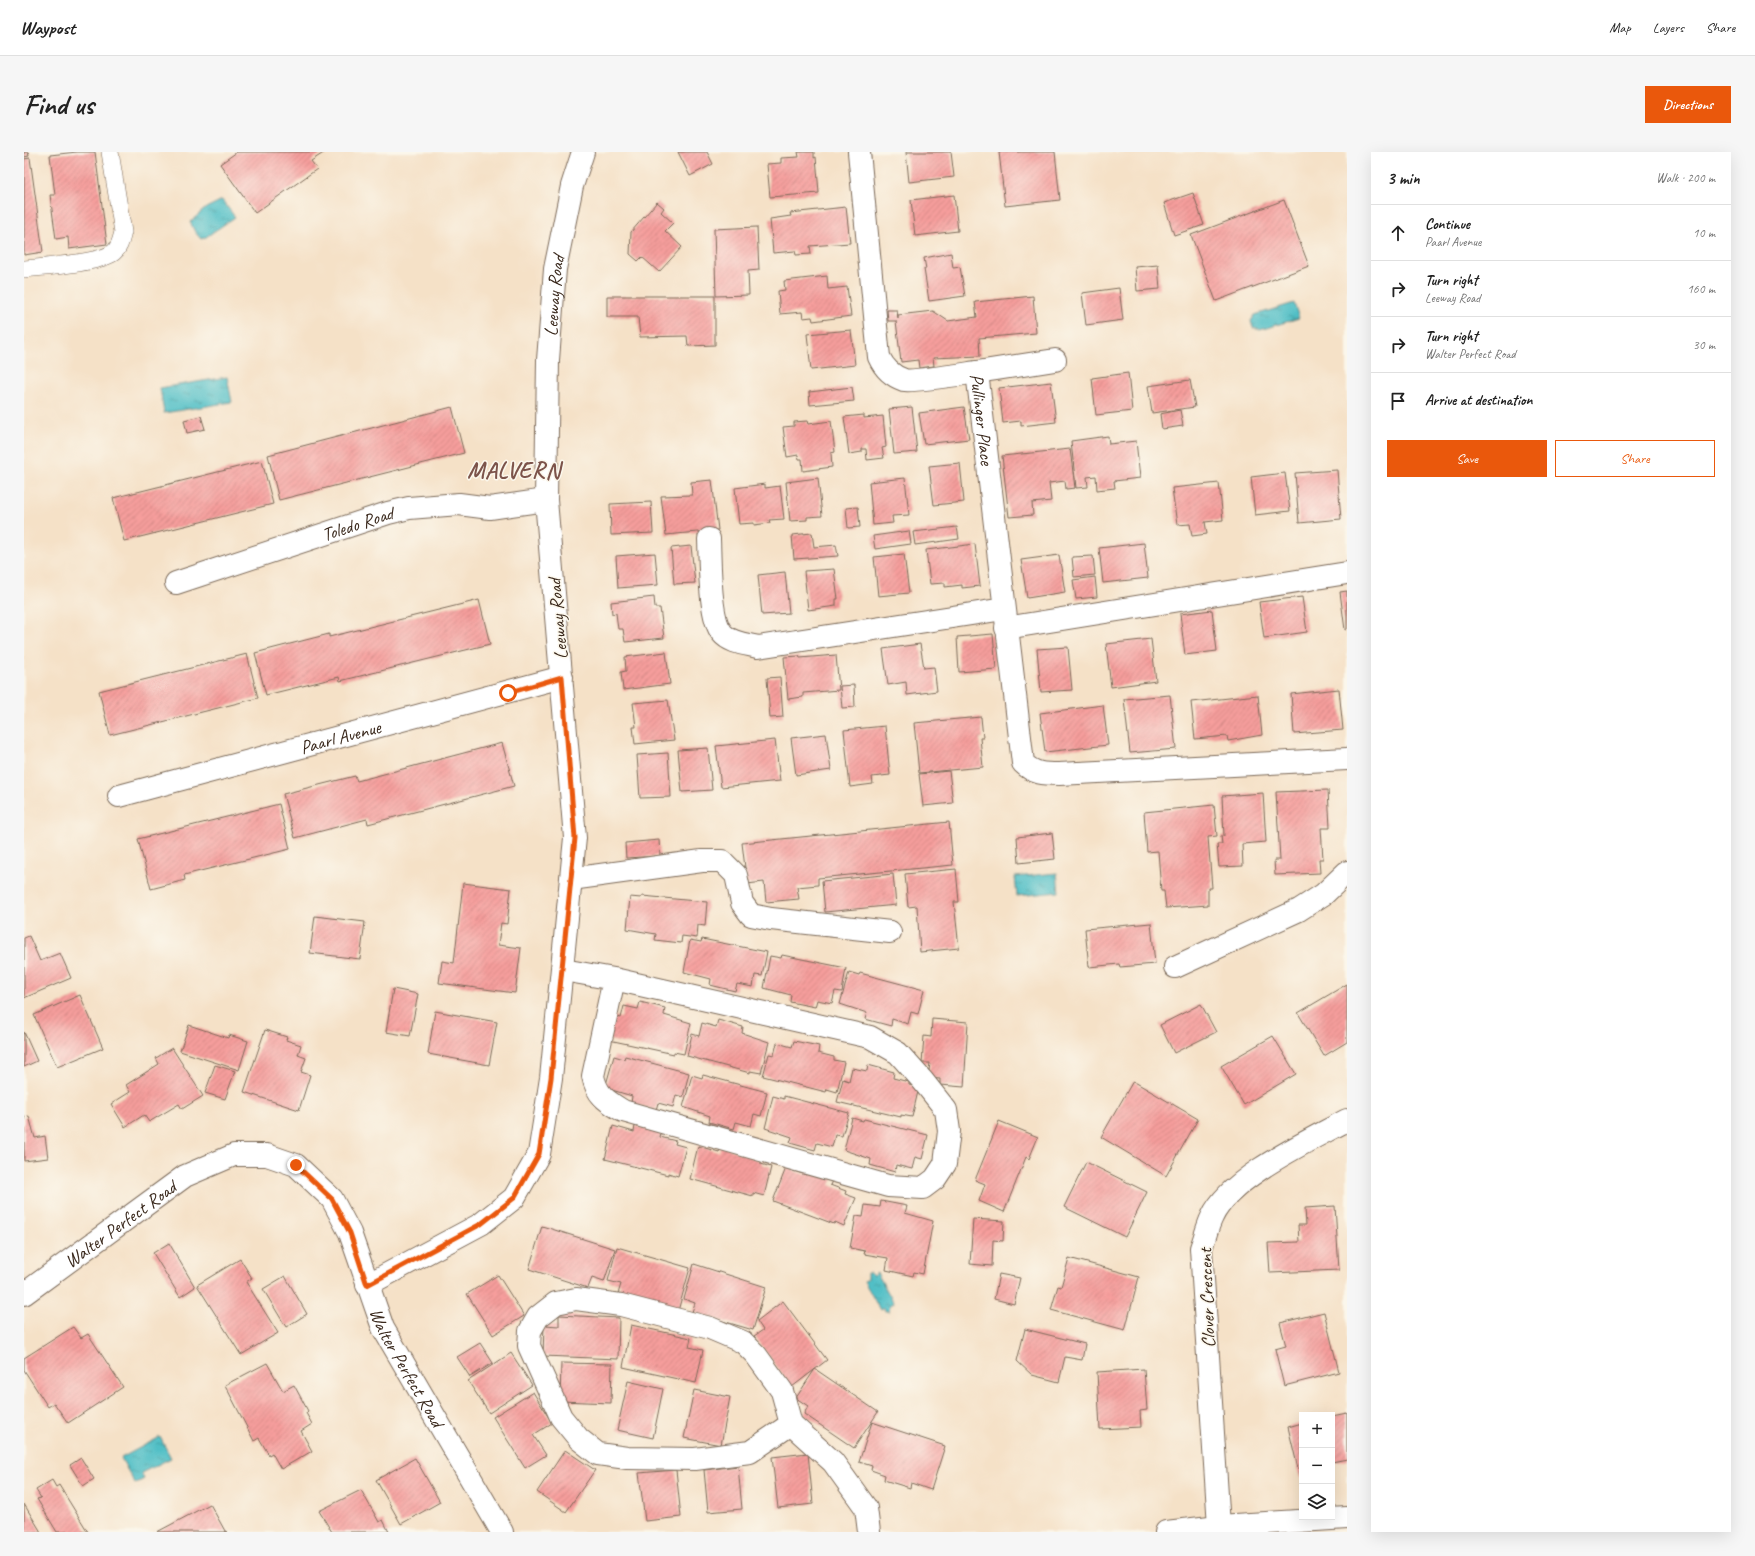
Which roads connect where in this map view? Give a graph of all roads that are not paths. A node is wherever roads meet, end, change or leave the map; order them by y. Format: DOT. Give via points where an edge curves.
graph roads {
  1 [pos="110,152"];
  2 [pos="584,152"];
  3 [pos="859,152"];
  4 [pos="24,270"];
  5 [pos="1055,360"];
  6 [pos="977,372"];
  7 [pos="546,500"];
  8 [pos="709,539"];
  9 [pos="1347,573"];
  10 [pos="176,583"];
  11 [pos="1005,618"];
  12 [pos="562,677"];
  13 [pos="1347,759"];
  14 [pos="119,796"];
  15 [pos="1347,872"];
  16 [pos="571,879"];
  17 [pos="890,932"];
  18 [pos="1175,967"];
  19 [pos="562,970"];
  20 [pos="614,980"];
  21 [pos="1347,1120"];
  22 [pos="367,1285"];
  23 [pos="24,1294"];
  24 [pos="791,1424"];
  25 [pos="1347,1518"];
  26 [pos="1219,1526"];
  27 [pos="1325,1526"];
  28 [pos="502,1532"];
  29 [pos="869,1532"];
  30 [pos="1166,1532"];
  1 -- 4 [label="lane" via="123,232 121,242 114,252 101,259"];
  2 -- 7 [label="street, Leeway Road" via="572,186 555,269 548,360"];
  3 -- 6 [label="street, Pullinger Place" via="879,358 883,366 905,380"];
  5 -- 6 [label="street"];
  6 -- 11 [label="street, Pullinger Place"];
  7 -- 10 [label="street, Toledo Road" via="490,508 459,504 409,508"];
  7 -- 12 [label="street, Leeway Road"];
  8 -- 11 [label="street" via="714,617 722,633 737,643 758,647"];
  9 -- 11 [label="street"];
  11 -- 13 [label="street, Pullinger Place" via="1023,763 1040,774"];
  12 -- 14 [label="street, Paarl Avenue"];
  12 -- 16 [label="street, Leeway Road" via="575,838"];
  15 -- 18 [label="street" via="1324,894 1299,910"];
  16 -- 17 [label="street" via="702,861 722,861 736,875 742,903 751,915"];
  16 -- 19 [label="street, Leeway Road"];
  19 -- 20 [label="street"];
  19 -- 22 [label="street, Leeway Road" via="551,1078 539,1154 514,1198 481,1224"];
  20 -- 20 [label="street" via="870,1037 898,1053 946,1110 949,1131 945,1164 935,1179 923,1188 888,1186 623,1111 606,1100 596,1088 593,1076"];
  21 -- 26 [label="street, Clover Crescent" via="1254,1173 1230,1193 1212,1216 1201,1248"];
  22 -- 23 [label="street, Walter Perfect Road" via="350,1233 332,1199 296,1165 267,1155 234,1155 185,1176"];
  22 -- 28 [label="street, Walter Perfect Road" via="383,1328"];
  24 -- 24 [label="street" via="750,1452 695,1459 627,1458 598,1454 579,1439 561,1417 529,1346 530,1331 538,1317 556,1303 576,1299 621,1305 710,1328 743,1342 756,1355 782,1391"];
  24 -- 29 [label="street" via="833,1462 866,1508"];
  25 -- 27 [label="street"];
  26 -- 27 [label="street"];
  26 -- 30 [label="street"];
}
